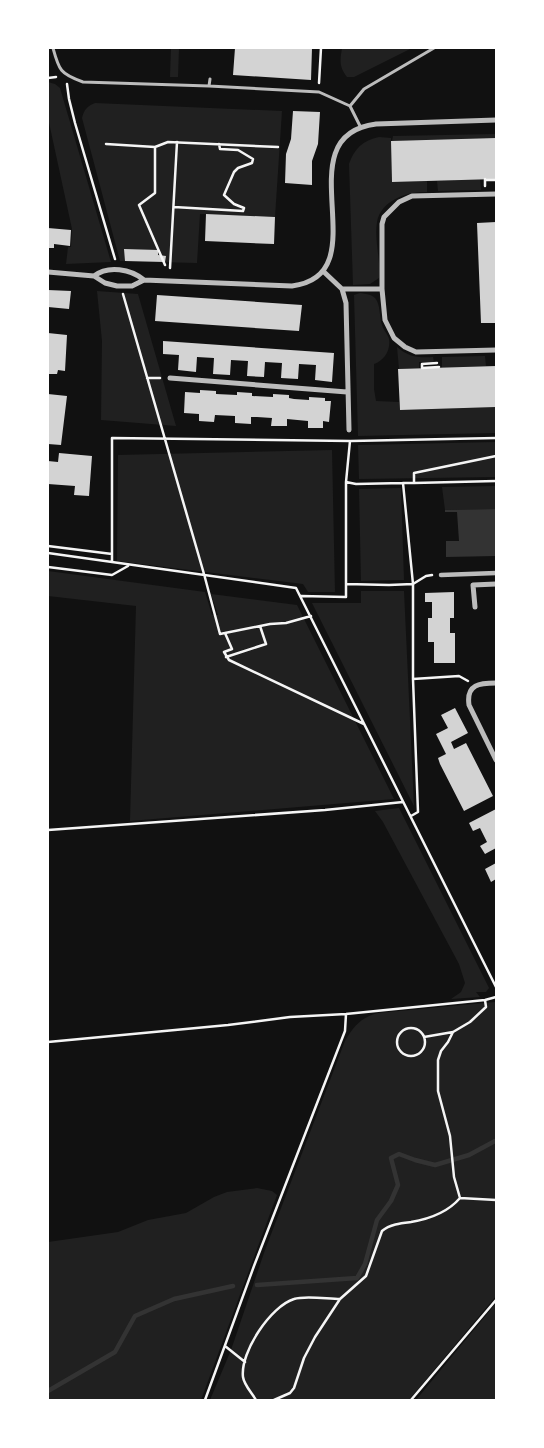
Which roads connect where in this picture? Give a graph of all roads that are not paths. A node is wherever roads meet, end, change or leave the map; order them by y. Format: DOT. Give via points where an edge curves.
graph roads {
  1 [pos="53,48"];
  2 [pos="434,48"];
  3 [pos="210,79"];
  4 [pos="209,86"];
  5 [pos="350,106"];
  6 [pos="496,120"];
  7 [pos="362,128"];
  8 [pos="496,194"];
  9 [pos="48,272"];
  10 [pos="324,272"];
  11 [pos="94,276"];
  12 [pos="144,280"];
  13 [pos="342,289"];
  14 [pos="382,289"];
  15 [pos="496,350"];
  16 [pos="170,378"];
  17 [pos="347,392"];
  18 [pos="349,430"];
  19 [pos="496,573"];
  20 [pos="441,575"];
  21 [pos="496,584"];
  22 [pos="475,607"];
  23 [pos="496,683"];
  24 [pos="496,760"];
  1 -- 4 [label="lane" via="57,63 66,76 83,82"];
  2 -- 5 [label="lane" via="364,89"];
  3 -- 4 [label="lane"];
  4 -- 5 [label="lane" via="319,92"];
  5 -- 7 [label="lane"];
  6 -- 7 [label="street" via="376,124"];
  7 -- 10 [label="street" via="341,143 332,164 334,238"];
  8 -- 14 [label="street" via="412,196 392,207 382,224"];
  9 -- 11 [label="street"];
  10 -- 12 [label="street" via="307,284 292,286"];
  10 -- 13 [label="street"];
  11 -- 12 [label="street" via="117,286 132,286"];
  11 -- 12 [label="street" via="104,270 118,270 137,274"];
  13 -- 14 [label="street"];
  13 -- 17 [label="street" via="346,303"];
  14 -- 15 [label="street" via="386,326 405,347 416,352"];
  16 -- 17 [label="street"];
  17 -- 18 [label="street"];
  19 -- 20 [label="street"];
  21 -- 22 [label="street" via="474,585"];
  23 -- 24 [label="street" via="476,685 468,700"];
}
